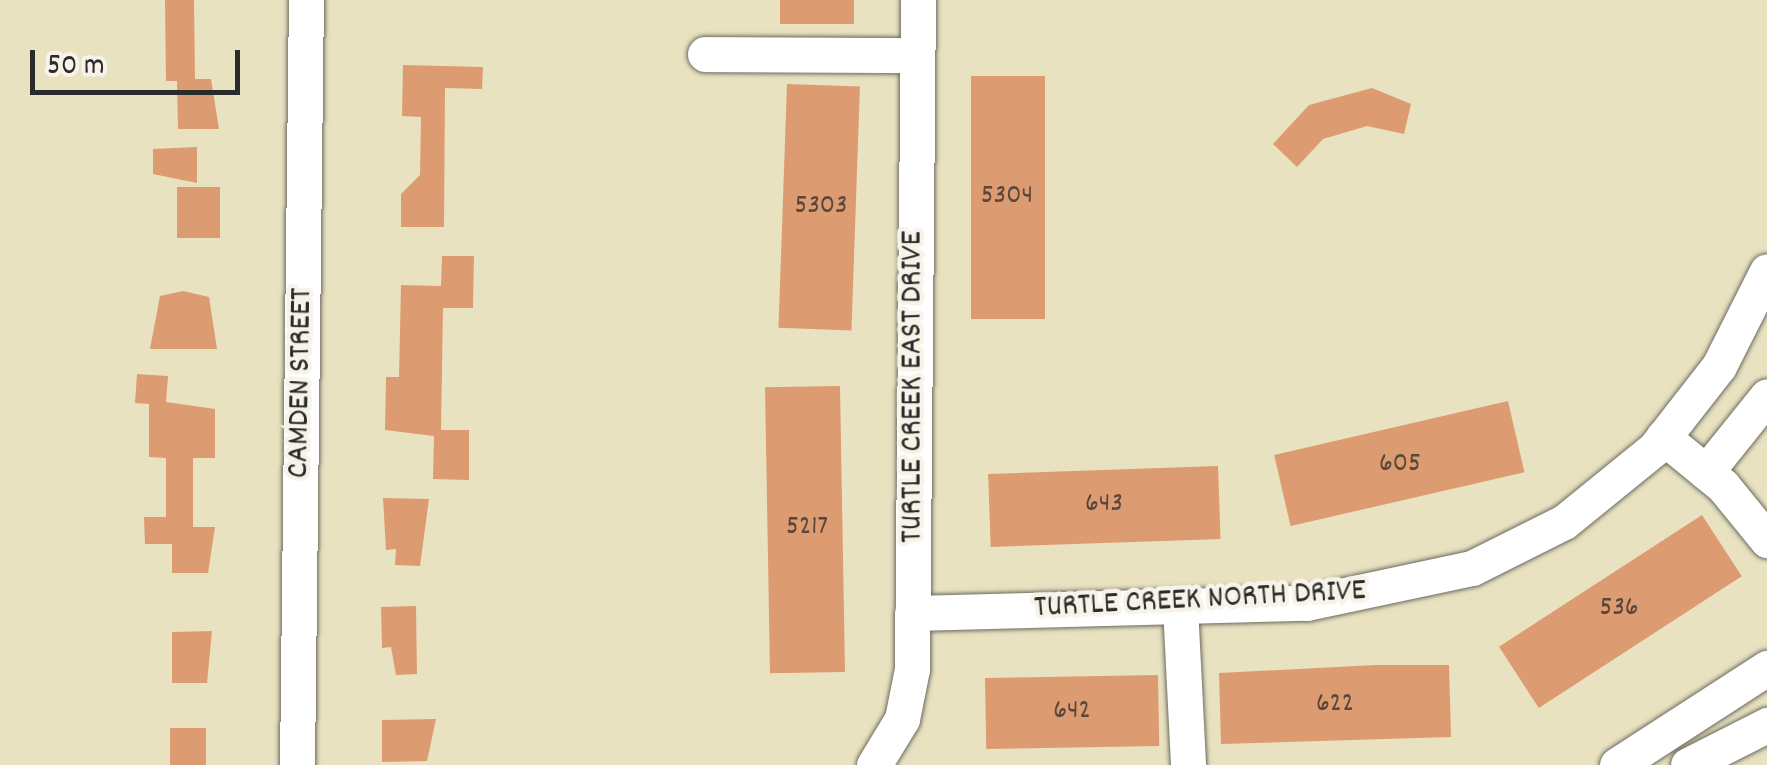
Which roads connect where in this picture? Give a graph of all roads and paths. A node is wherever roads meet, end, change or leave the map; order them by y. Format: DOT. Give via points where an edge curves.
graph roads {
  1 [pos="306,0"];
  2 [pos="918,0"];
  3 [pos="705,54"];
  4 [pos="917,55"];
  5 [pos="1767,271"];
  6 [pos="1767,396"];
  7 [pos="1664,438"];
  8 [pos="1706,472"];
  9 [pos="1767,540"];
  10 [pos="1180,606"];
  11 [pos="912,613"];
  12 [pos="1767,668"];
  13 [pos="1755,744"];
  14 [pos="298,765"];
  15 [pos="874,765"];
  16 [pos="1188,765"];
  17 [pos="1617,765"];
  18 [pos="1688,765"];
  1 -- 14 [label="street, CAMDEN STREET"];
  2 -- 4 [label="street, TURTLE CREEK EAST DRIVE"];
  3 -- 4 [label="street"];
  4 -- 11 [label="street, TURTLE CREEK EAST DRIVE"];
  5 -- 7 [label="street, TURTLE CREEK NORTH DRIVE" via="1732,345"];
  6 -- 8 [label="street"];
  7 -- 8 [label="street"];
  7 -- 10 [label="street, TURTLE CREEK NORTH DRIVE" via="1564,522 1435,582 1334,601"];
  8 -- 9 [label="street"];
  10 -- 11 [label="street, TURTLE CREEK NORTH DRIVE"];
  10 -- 16 [label="street"];
  11 -- 15 [label="street, TURTLE CREEK EAST DRIVE" via="906,706"];
  12 -- 17 [label="street"];
  13 -- 18 [label="street"];
}
